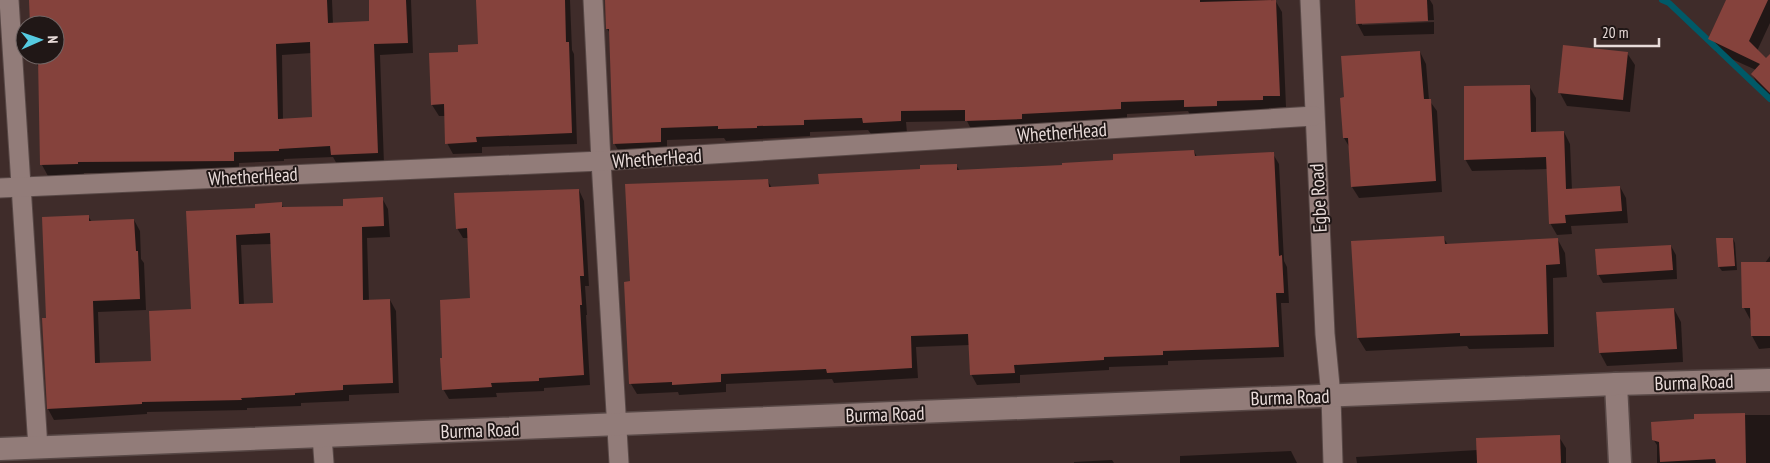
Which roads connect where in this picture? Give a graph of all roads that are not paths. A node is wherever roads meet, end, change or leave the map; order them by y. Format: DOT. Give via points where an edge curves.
graph roads {
  1 [pos="9,0"];
  2 [pos="593,0"];
  3 [pos="1310,0"];
  4 [pos="1314,116"];
  5 [pos="601,161"];
  6 [pos="20,187"];
  7 [pos="0,188"];
  8 [pos="1770,380"];
  9 [pos="1616,384"];
  10 [pos="1331,396"];
  11 [pos="617,425"];
  12 [pos="322,436"];
  13 [pos="38,448"];
  14 [pos="0,449"];
  15 [pos="324,463"];
  16 [pos="619,463"];
  17 [pos="1333,463"];
  18 [pos="1620,463"];
  1 -- 6 [label="street"];
  2 -- 5 [label="street"];
  3 -- 4 [label="street, Egbe Road"];
  4 -- 5 [label="street, WhetherHead"];
  4 -- 10 [label="street, Egbe Road"];
  5 -- 6 [label="street, WhetherHead"];
  5 -- 11 [label="street"];
  6 -- 7 [label="street, WhetherHead"];
  6 -- 13 [label="street"];
  8 -- 9 [label="street, Burma Road"];
  9 -- 10 [label="street, Burma Road"];
  9 -- 18 [label="street"];
  10 -- 11 [label="street, Burma Road"];
  10 -- 17 [label="street, Egbe Road"];
  11 -- 12 [label="street, Burma Road"];
  11 -- 16 [label="street"];
  12 -- 13 [label="street, Burma Road"];
  12 -- 15 [label="street"];
  13 -- 14 [label="street, Burma Road"];
}
